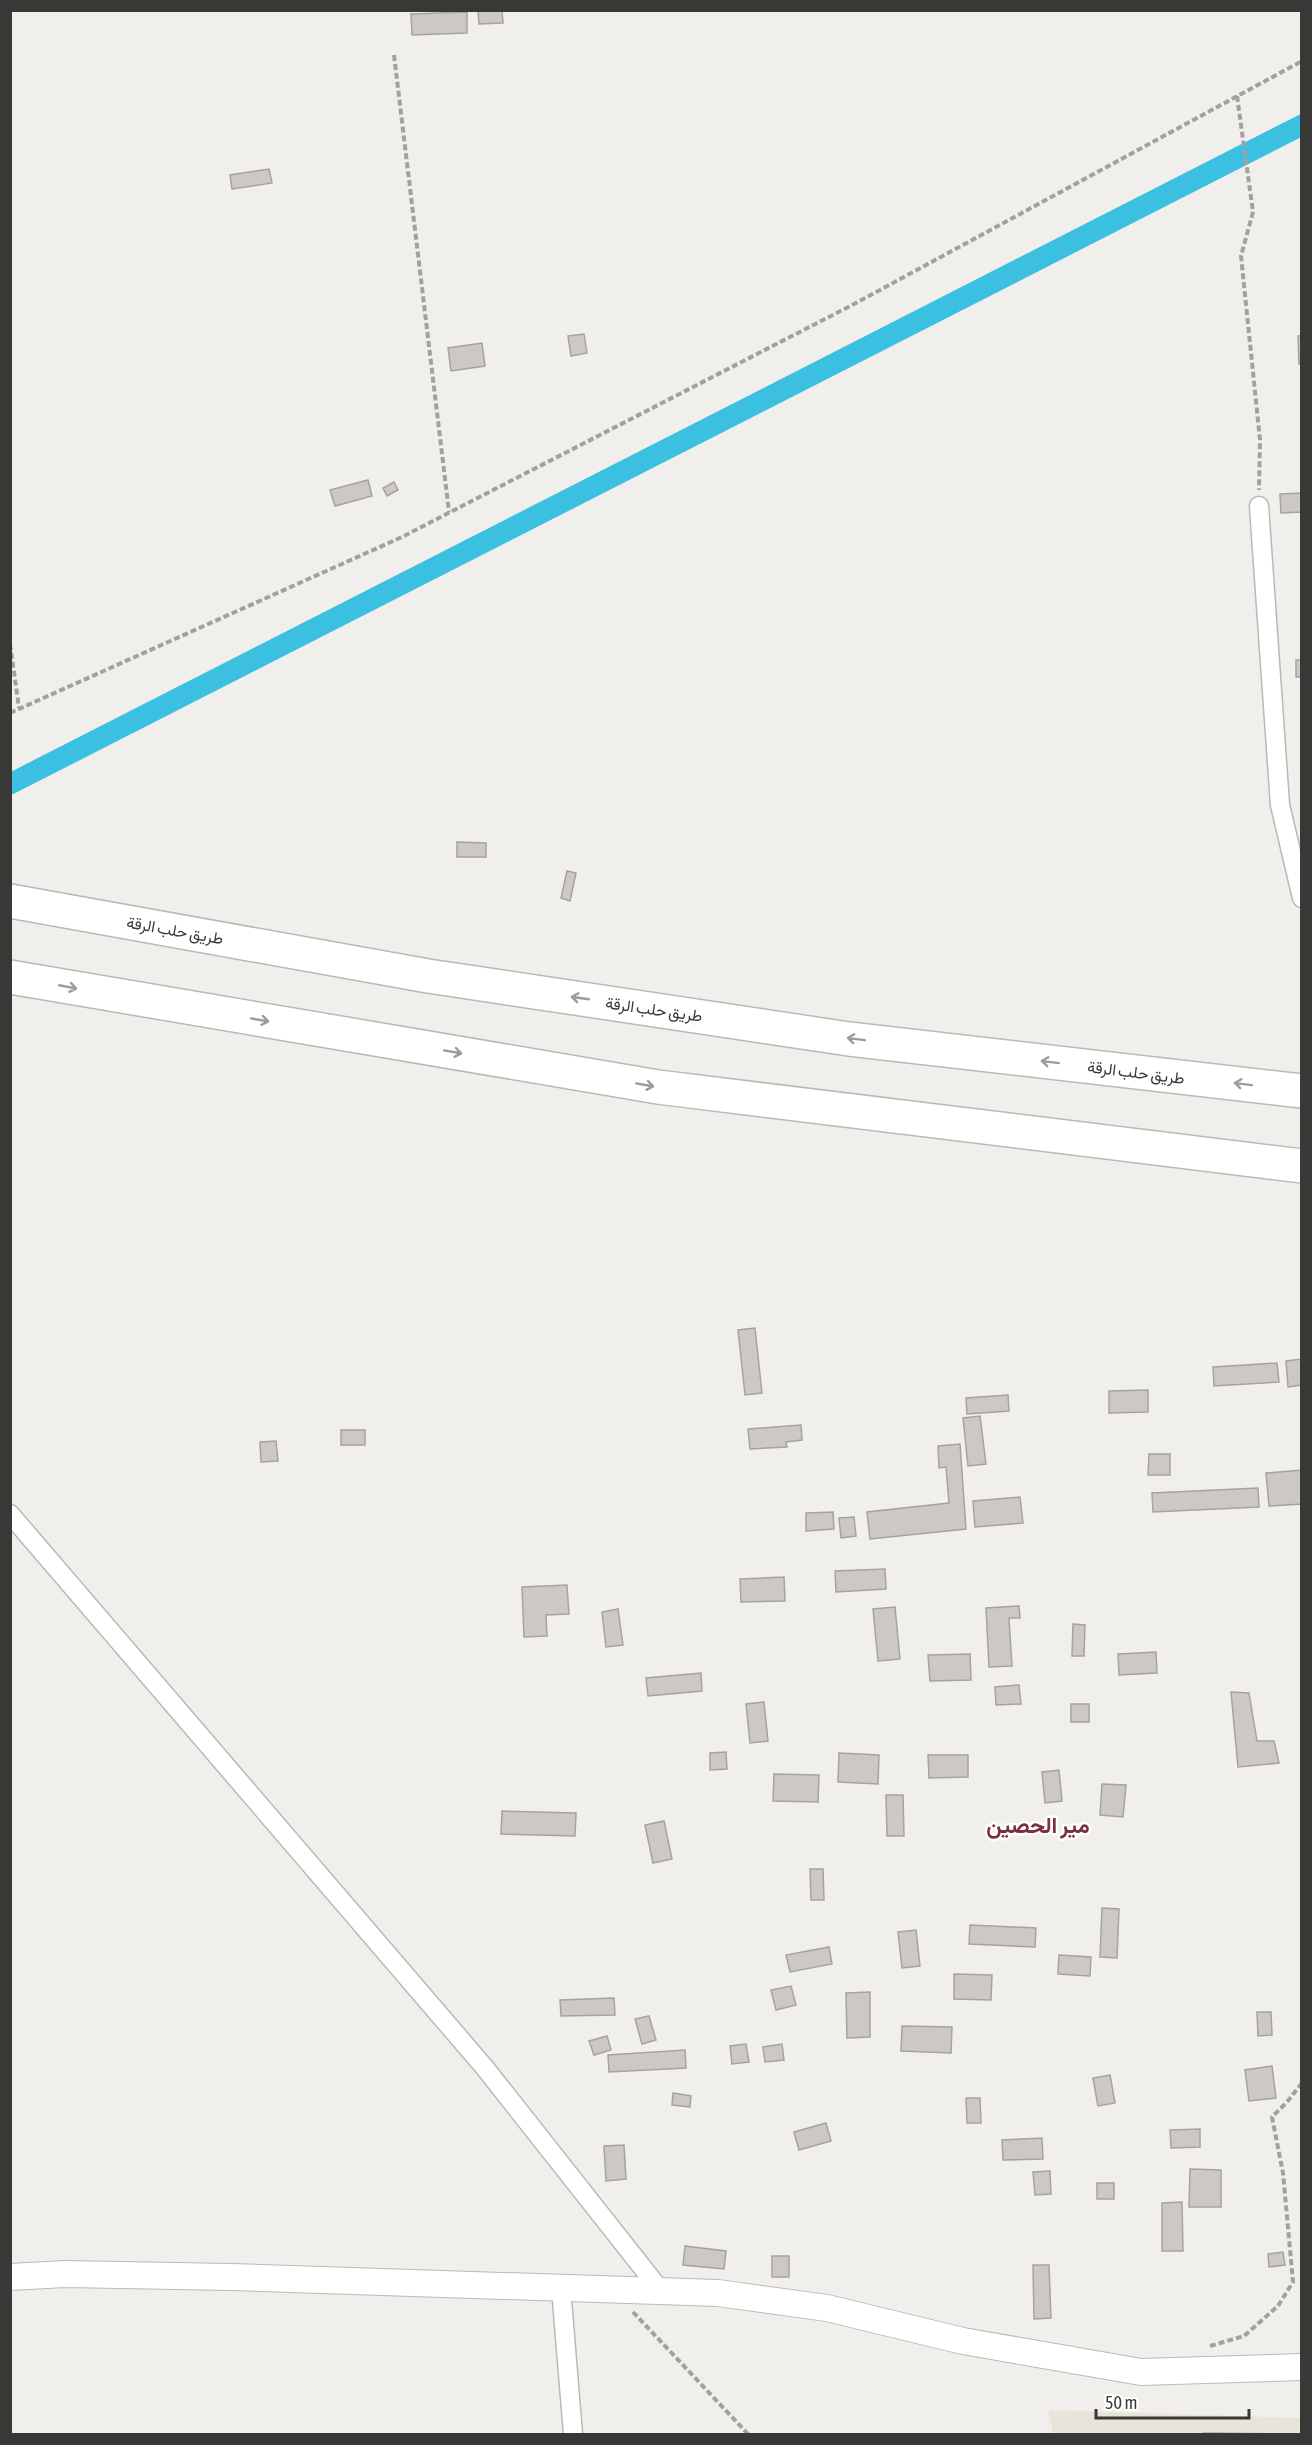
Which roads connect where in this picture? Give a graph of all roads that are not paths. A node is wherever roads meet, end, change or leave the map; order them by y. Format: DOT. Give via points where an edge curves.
graph roads {
  1 [pos="1259,506"];
  2 [pos="1302,898"];
  3 [pos="10,900"];
  4 [pos="10,977"];
  5 [pos="1302,1091"];
  6 [pos="1302,1166"];
  7 [pos="10,1514"];
  8 [pos="10,2277"];
  9 [pos="561,2288"];
  10 [pos="662,2291"];
  11 [pos="1302,2367"];
  12 [pos="573,2434"];
  1 -- 2 [label="street" via="1280,805"];
  5 -- 3 [label="highway, طريق حلب الرقة, one-way" via="826,1035 428,976"];
  4 -- 6 [label="highway, one-way" via="658,1087"];
  7 -- 10 [label="street" via="485,2068"];
  8 -- 9 [label="street" via="231,2277"];
  9 -- 10 [label="street"];
  9 -- 12 [label="street"];
  10 -- 11 [label="street" via="718,2293 827,2308 963,2341 1141,2372"];
}
